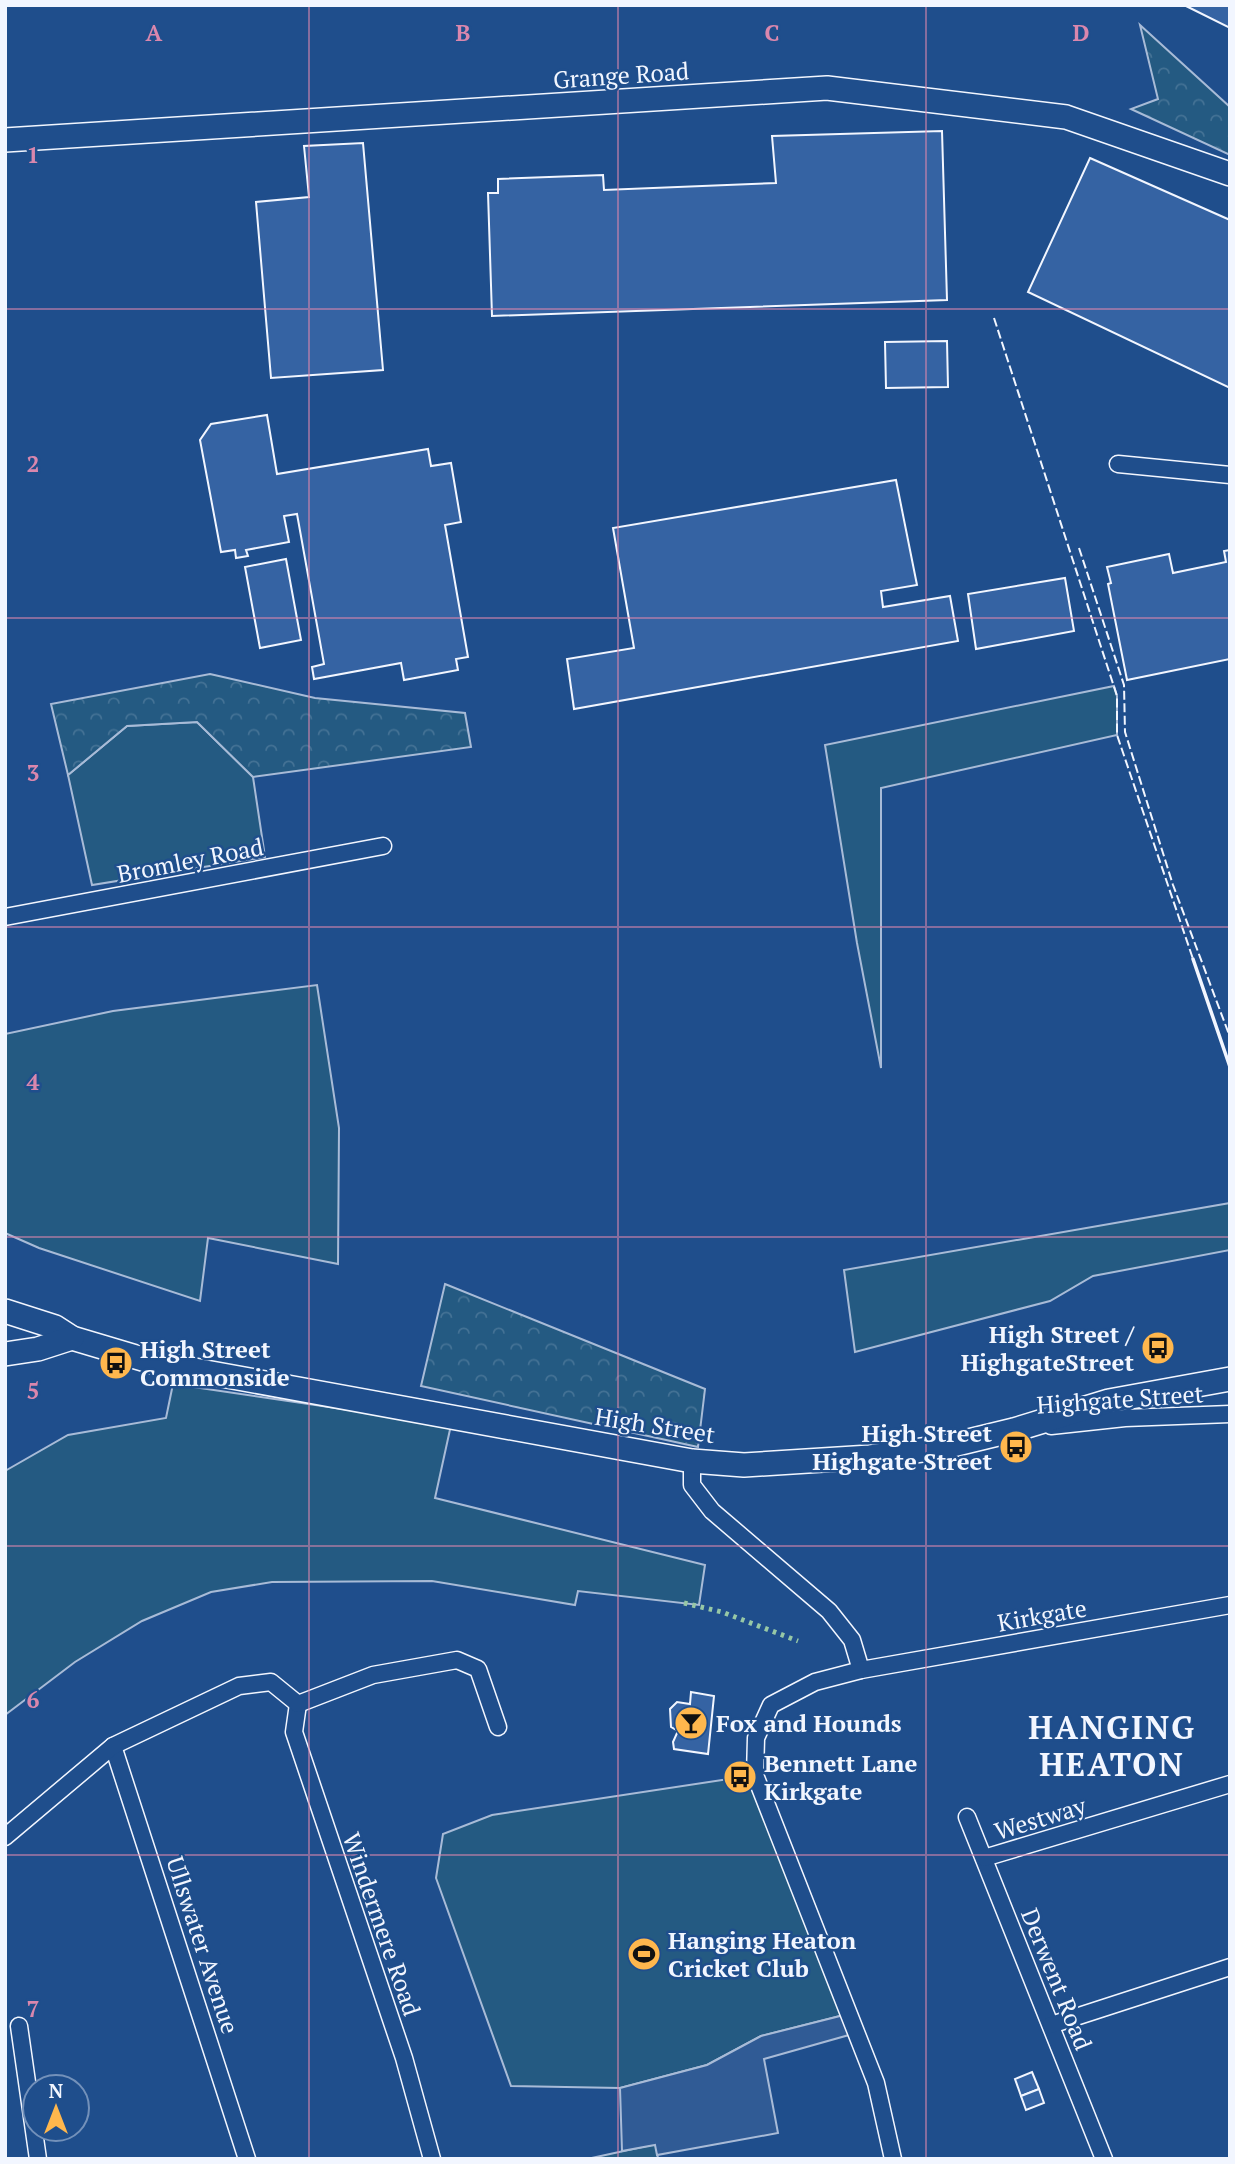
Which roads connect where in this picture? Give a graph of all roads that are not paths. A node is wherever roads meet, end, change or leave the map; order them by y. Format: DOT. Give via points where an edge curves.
graph roads {
  1 [pos="5,140"];
  2 [pos="1230,174"];
  3 [pos="1118,464"];
  4 [pos="1230,475"];
  5 [pos="383,846"];
  6 [pos="5,916"];
  7 [pos="5,1311"];
  8 [pos="72,1338"];
  9 [pos="5,1354"];
  10 [pos="1230,1379"];
  11 [pos="1230,1414"];
  12 [pos="1014,1430"];
  13 [pos="692,1461"];
  14 [pos="1230,1605"];
  15 [pos="862,1670"];
  16 [pos="298,1704"];
  17 [pos="498,1727"];
  18 [pos="113,1746"];
  19 [pos="1230,1784"];
  20 [pos="967,1817"];
  21 [pos="5,1837"];
  22 [pos="984,1858"];
  23 [pos="1230,1967"];
  24 [pos="1051,2025"];
  25 [pos="19,2026"];
  26 [pos="38,2159"];
  27 [pos="247,2159"];
  28 [pos="432,2159"];
  29 [pos="893,2159"];
  30 [pos="1104,2159"];
  1 -- 2 [label="street, Grange Road" via="827,88 1066,117"];
  3 -- 4 [label="street"];
  5 -- 6 [label="street, Bromley Road"];
  7 -- 8 [label="street, High Street"];
  8 -- 9 [label="street"];
  8 -- 13 [label="street, High Street" via="156,1363"];
  10 -- 12 [label="street, High Street" via="1109,1401"];
  11 -- 12 [label="street, Highgate Street"];
  12 -- 13 [label="street, High Street" via="944,1447 870,1457 744,1465"];
  13 -- 15 [label="street" via="692,1485 712,1511 829,1611 852,1640"];
  14 -- 15 [label="street, Kirkgate"];
  15 -- 29 [label="street, Kirkgate" via="815,1682 771,1705 756,1738 755,1775 876,2083"];
  16 -- 17 [label="street" via="373,1675 457,1660 478,1669"];
  16 -- 18 [label="street" via="271,1682 239,1686"];
  16 -- 28 [label="street, Windermere Road" via="294,1732 404,2058"];
  18 -- 21 [label="street"];
  18 -- 27 [label="street, Ullswater Avenue"];
  19 -- 22 [label="street, Westway"];
  20 -- 22 [label="street, Derwent Road"];
  22 -- 24 [label="street, Derwent Road"];
  23 -- 24 [label="street"];
  24 -- 30 [label="street, Derwent Road"];
  25 -- 26 [label="street"];
}
